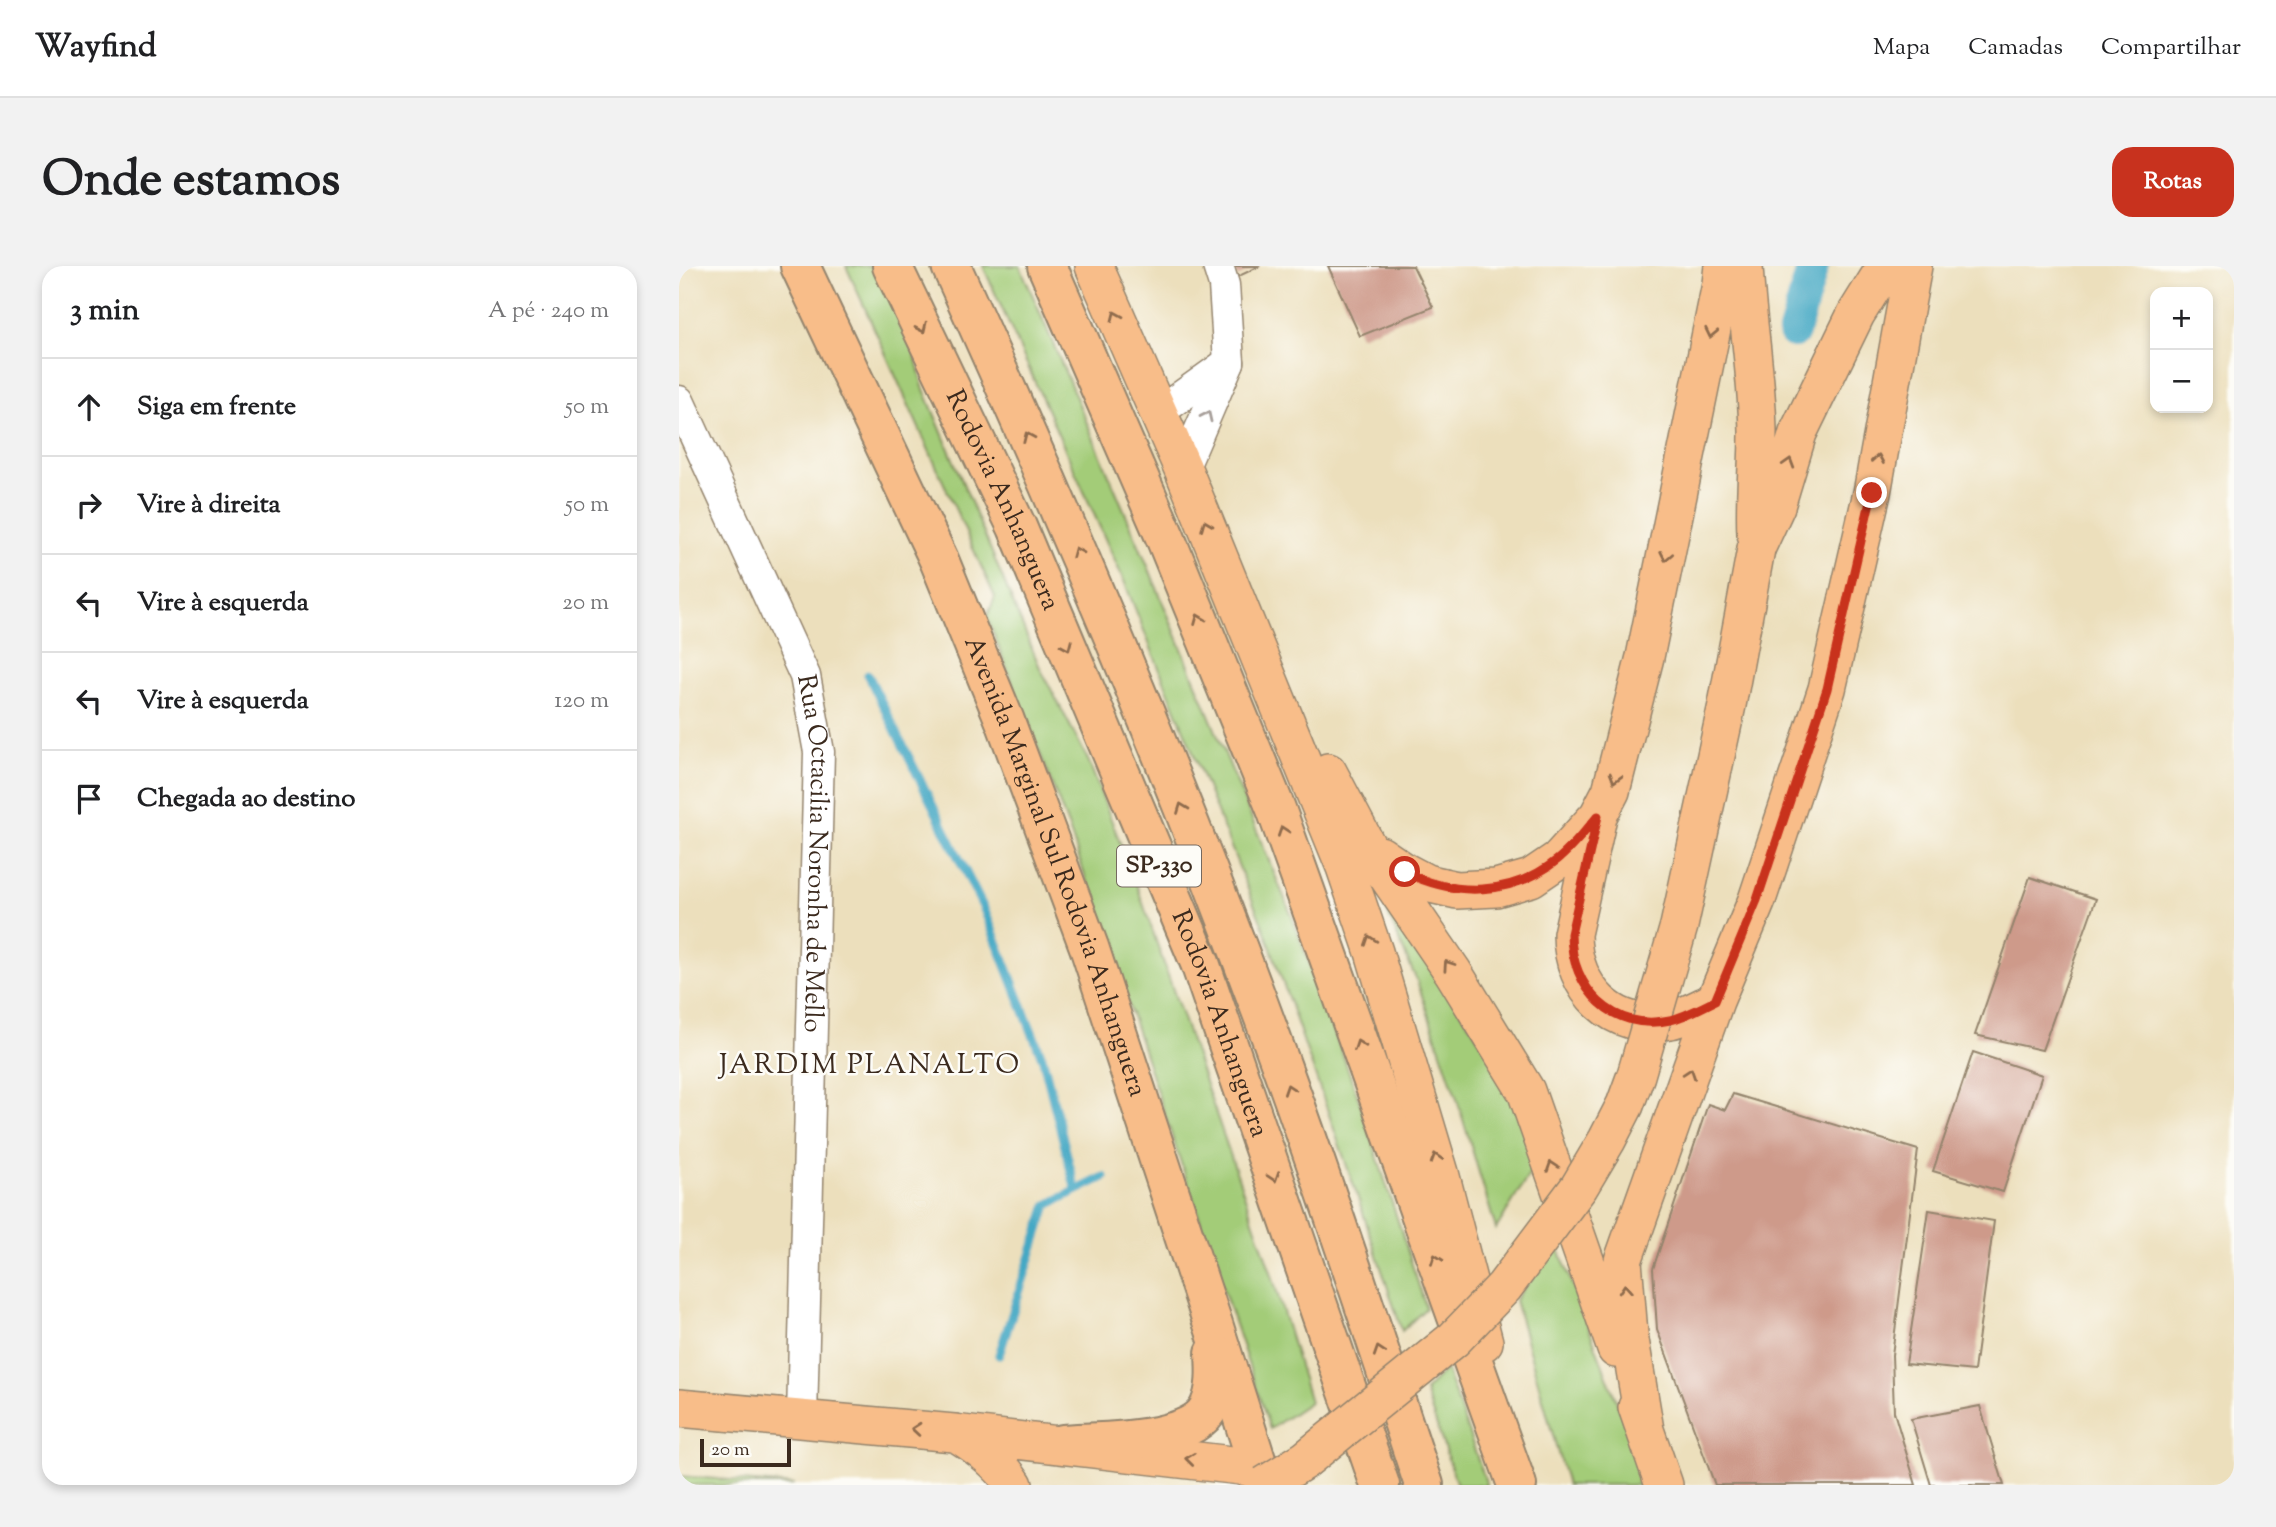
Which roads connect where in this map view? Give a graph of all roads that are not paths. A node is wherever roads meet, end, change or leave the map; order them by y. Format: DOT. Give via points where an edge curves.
graph roads {
  1 [pos="800,266"];
  2 [pos="892,266"];
  3 [pos="951,266"];
  4 [pos="1047,266"];
  5 [pos="1094,266"];
  6 [pos="1218,266"];
  7 [pos="1723,266"];
  8 [pos="1744,266"];
  9 [pos="1886,266"];
  10 [pos="1913,266"];
  11 [pos="1229,362"];
  12 [pos="679,401"];
  13 [pos="1158,413"];
  14 [pos="1183,469"];
  15 [pos="1756,549"];
  16 [pos="1231,589"];
  17 [pos="1598,816"];
  18 [pos="1367,846"];
  19 [pos="1715,1001"];
  20 [pos="1214,1327"];
  21 [pos="679,1408"];
  22 [pos="802,1418"];
  23 [pos="1645,1430"];
  24 [pos="954,1433"];
  25 [pos="1063,1444"];
  26 [pos="1262,1479"];
  27 [pos="1014,1485"];
  28 [pos="1380,1485"];
  29 [pos="1424,1485"];
  30 [pos="1519,1485"];
  31 [pos="1664,1485"];
  1 -- 20 [label="highway, Avenida Marginal Sul Rodovia Anhanguera" via="939,560 1005,721 1089,947"];
  2 -- 28 [label="highway, Rodovia Anhanguera / SP-330, one-way" via="1017,527 1200,963"];
  29 -- 3 [label="highway, Rodovia Anhanguera / SP-330, one-way" via="1338,1228 1235,944 1055,499"];
  30 -- 4 [label="highway, one-way" via="1276,809"];
  13 -- 5 [label="main road, one-way"];
  6 -- 11 [label="street" via="1224,285"];
  7 -- 17 [label="main road, one-way" via="1645,657 1611,791"];
  8 -- 15 [label="main road" via="1758,434"];
  15 -- 9 [label="main road, one-way" via="1776,506 1798,433 1856,314"];
  19 -- 10 [label="main road, one-way" via="1757,900 1827,689 1872,493"];
  11 -- 13 [label="street"];
  14 -- 11 [label="street, one-way"];
  12 -- 22 [label="street, Rua Octacilia Noronha de Mello" via="805,676 819,752"];
  13 -- 14 [label="main road"];
  16 -- 14 [label="main road, one-way"];
  15 -- 26 [label="main road, bridge" via="1679,926 1636,1075 1607,1140 1579,1187 1504,1287 1454,1339 1305,1460"];
  16 -- 18 [label="main road"];
  30 -- 16 [label="main road, one-way" via="1440,1173 1374,952 1345,867"];
  17 -- 18 [label="main road" via="1559,859 1531,877 1496,888 1457,890 1426,883"];
  17 -- 19 [label="main road" via="1571,934 1571,951 1582,983 1605,1007 1636,1021 1671,1020"];
  23 -- 18 [label="main road, one-way" via="1526,1091 1454,972"];
  23 -- 19 [label="main road, one-way" via="1623,1261"];
  20 -- 25 [label="highway" via="1216,1380 1209,1408 1191,1426 1161,1436"];
  20 -- 26 [label="highway, Avenida Marginal Sul Rodovia Anhanguera"];
  21 -- 22 [label="main road"];
  24 -- 22 [label="main road, one-way"];
  23 -- 31 [label="main road"];
  24 -- 25 [label="main road"];
  24 -- 27 [label="main road" via="993,1459"];
  26 -- 25 [label="main road, one-way"];
}
